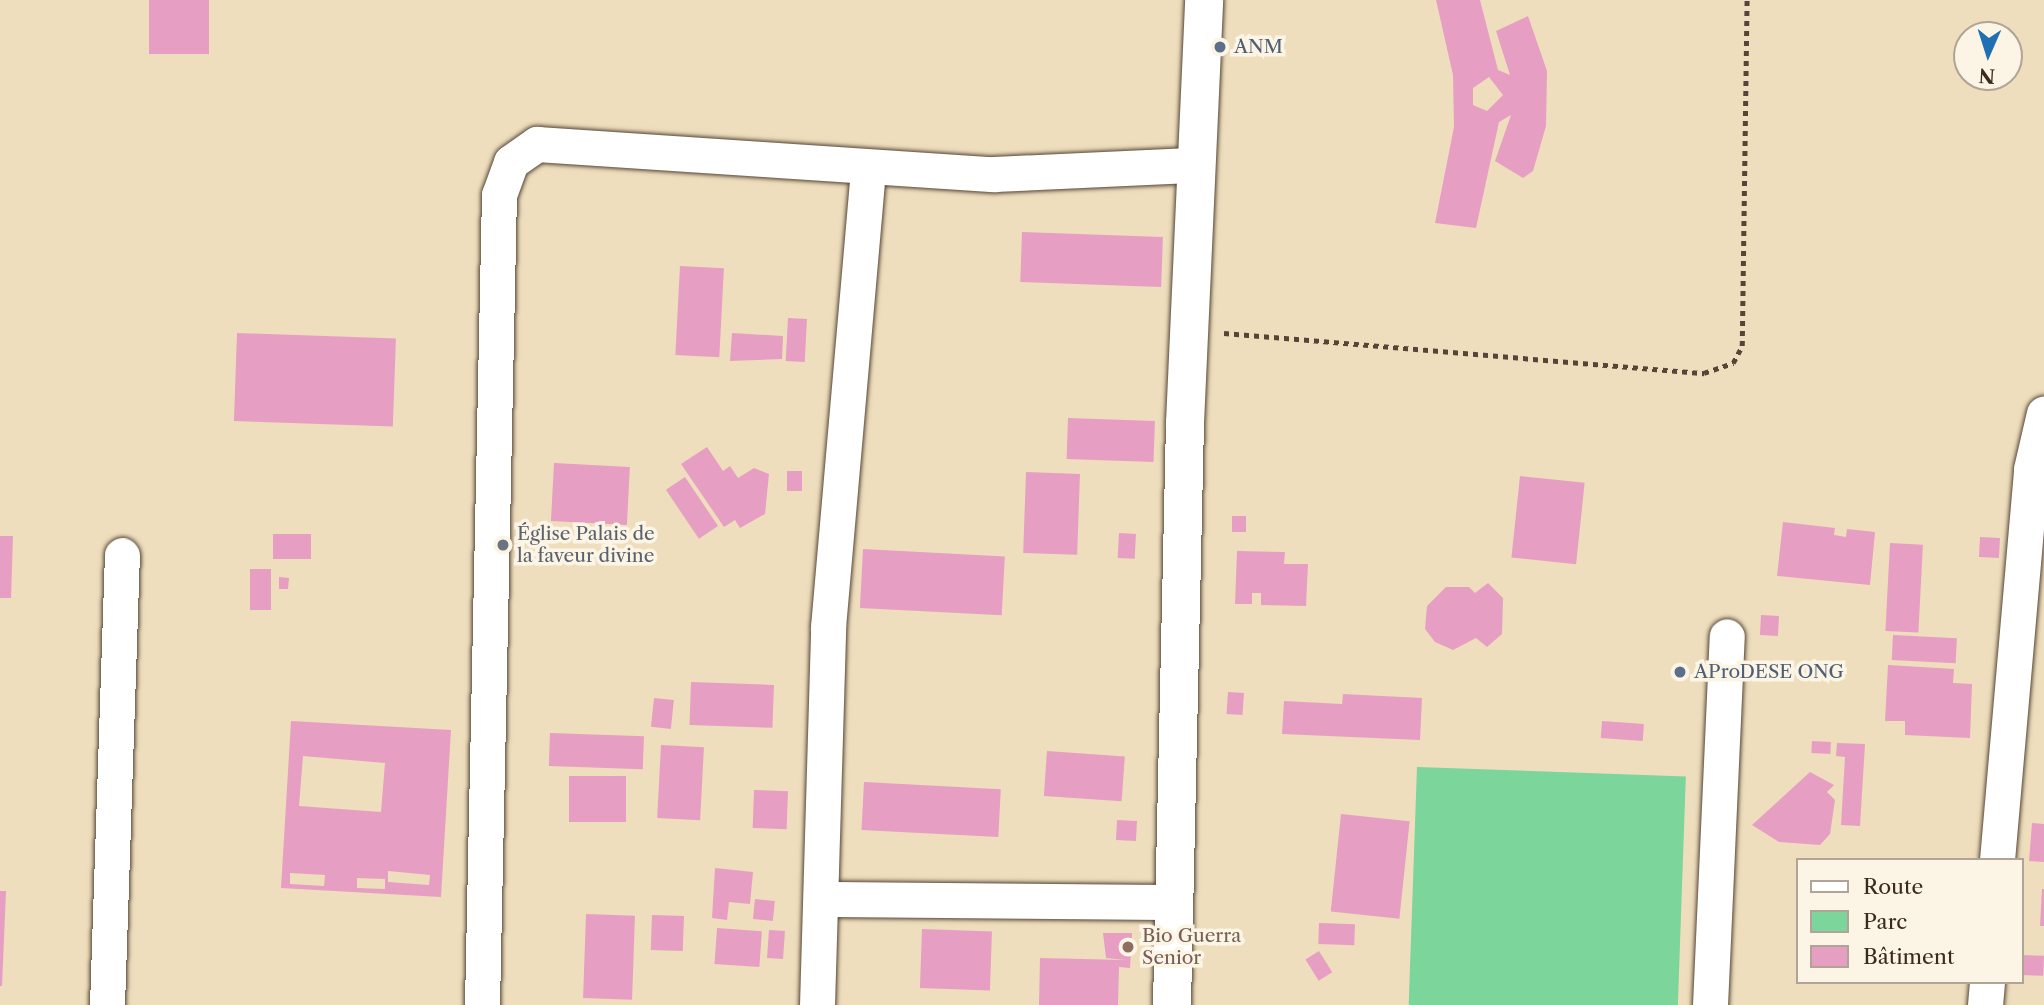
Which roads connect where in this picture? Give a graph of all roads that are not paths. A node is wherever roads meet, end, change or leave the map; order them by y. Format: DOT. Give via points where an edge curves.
graph roads {
  1 [pos="1204,0"];
  2 [pos="1196,165"];
  3 [pos="868,169"];
  4 [pos="2044,413"];
  5 [pos="122,555"];
  6 [pos="1727,636"];
  7 [pos="1997,858"];
  8 [pos="822,899"];
  9 [pos="1174,902"];
  10 [pos="1987,984"];
  11 [pos="107,1005"];
  12 [pos="482,1005"];
  13 [pos="817,1005"];
  14 [pos="1172,1005"];
  15 [pos="1710,1005"];
  16 [pos="1985,1005"];
  1 -- 2 [label="street"];
  2 -- 3 [label="street" via="994,174"];
  2 -- 9 [label="street"];
  3 -- 8 [label="street" via="828,627"];
  3 -- 12 [label="street" via="537,144 511,162 499,195"];
  4 -- 7 [label="street" via="2032,469"];
  5 -- 11 [label="street"];
  6 -- 15 [label="street"];
  8 -- 9 [label="street"];
  8 -- 13 [label="street"];
  9 -- 14 [label="street"];
  10 -- 16 [label="street"];
}
